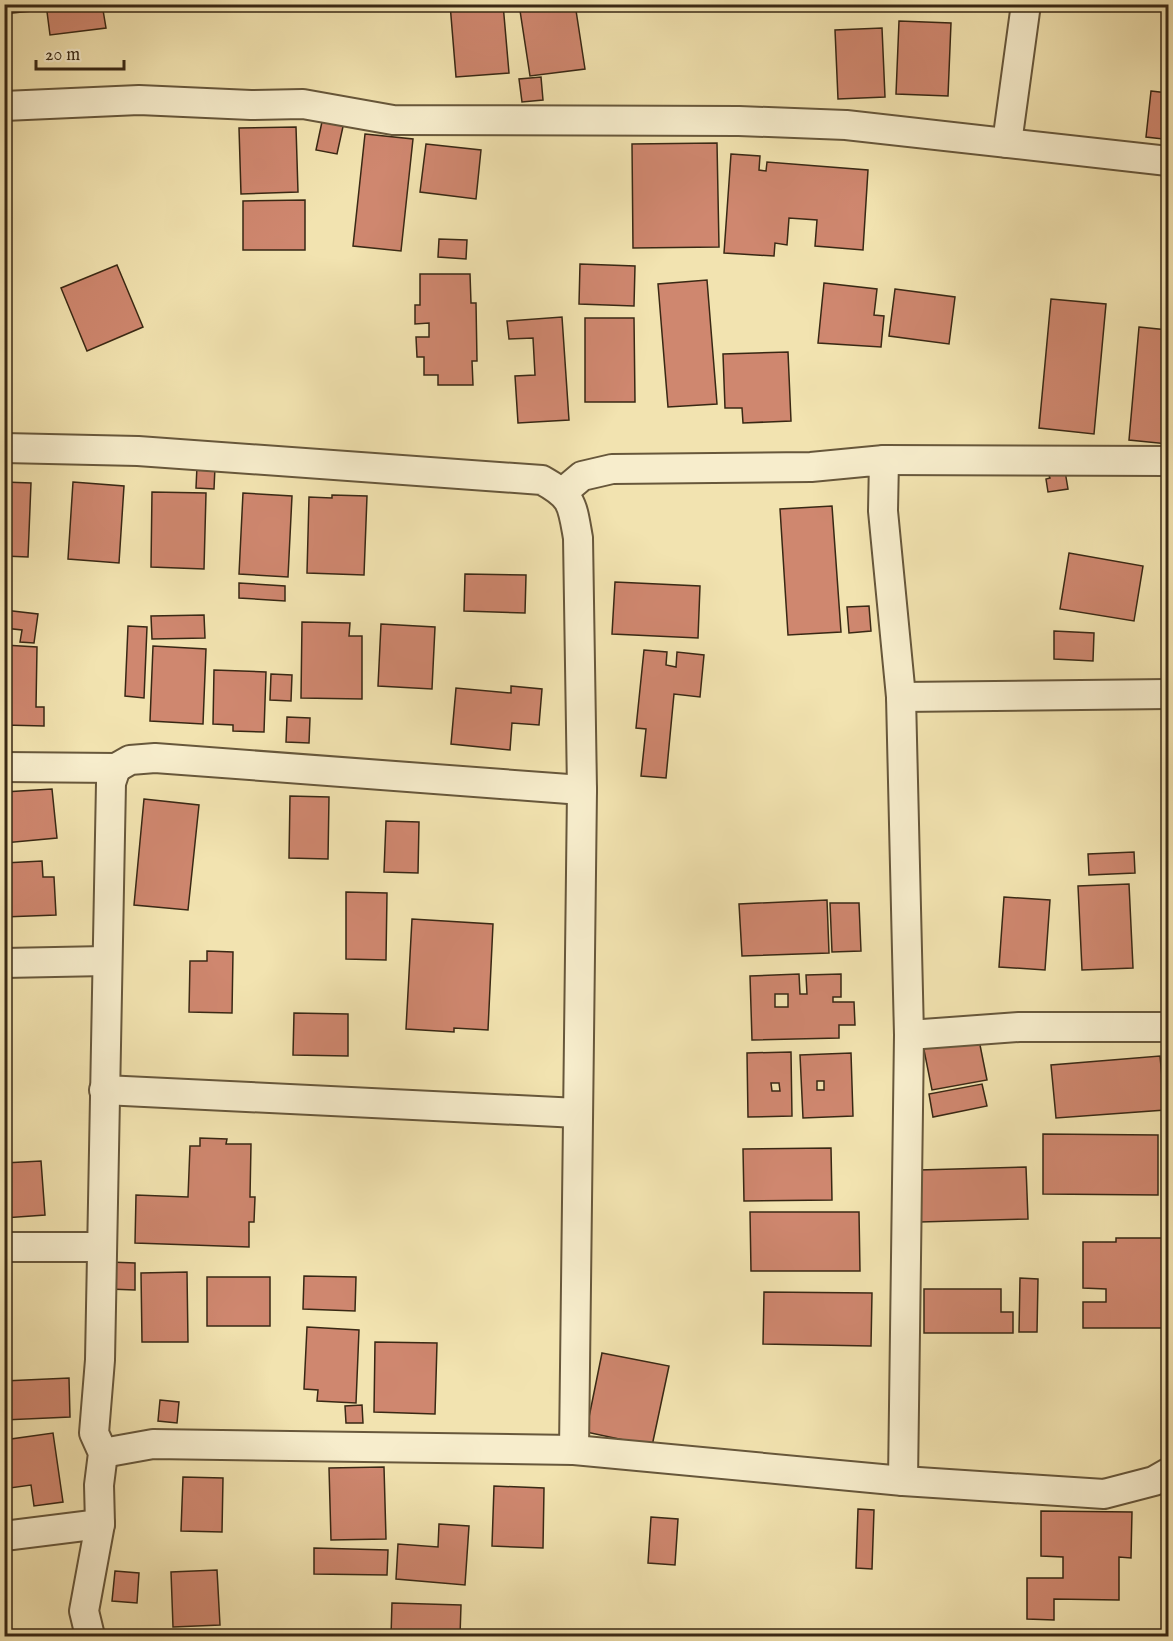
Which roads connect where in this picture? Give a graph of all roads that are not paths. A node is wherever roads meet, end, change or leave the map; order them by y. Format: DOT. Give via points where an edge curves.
graph roads {
  1 [pos="1026,4"];
  2 [pos="4,106"];
  3 [pos="1007,143"];
  4 [pos="1168,161"];
  5 [pos="4,448"];
  6 [pos="884,460"];
  7 [pos="1168,461"];
  8 [pos="563,492"];
  9 [pos="1168,694"];
  10 [pos="901,697"];
  11 [pos="4,767"];
  12 [pos="116,768"];
  13 [pos="582,790"];
  14 [pos="106,961"];
  15 [pos="4,963"];
  16 [pos="1168,1027"];
  17 [pos="909,1035"];
  18 [pos="104,1090"];
  19 [pos="578,1113"];
  20 [pos="4,1247"];
  21 [pos="101,1247"];
  22 [pos="574,1450"];
  23 [pos="103,1453"];
  24 [pos="1168,1473"];
  25 [pos="903,1481"];
  26 [pos="99,1524"];
  27 [pos="4,1536"];
  28 [pos="90,1636"];
  1 -- 3 [label="street"];
  2 -- 3 [label="street" via="139,100 303,104 393,120 846,125"];
  3 -- 4 [label="street"];
  5 -- 8 [label="street" via="138,451 542,480"];
  6 -- 7 [label="street"];
  6 -- 8 [label="street" via="811,466 612,470 582,476"];
  6 -- 10 [label="street" via="883,511"];
  8 -- 13 [label="street" via="573,509 578,538"];
  9 -- 10 [label="street"];
  10 -- 17 [label="street"];
  11 -- 12 [label="street"];
  12 -- 13 [label="street" via="130,760 154,758"];
  12 -- 14 [label="street" via="111,783"];
  13 -- 19 [label="street"];
  14 -- 15 [label="street"];
  14 -- 18 [label="street"];
  16 -- 17 [label="street" via="1019,1027"];
  17 -- 25 [label="street"];
  18 -- 19 [label="street"];
  18 -- 21 [label="street"];
  19 -- 22 [label="street"];
  20 -- 21 [label="street"];
  21 -- 23 [label="street" via="100,1360 94,1433"];
  22 -- 23 [label="street" via="153,1444"];
  22 -- 25 [label="street"];
  23 -- 26 [label="street"];
  24 -- 25 [label="street" via="1154,1481 1104,1494"];
  26 -- 27 [label="street"];
  26 -- 28 [label="street" via="84,1611"];
}
